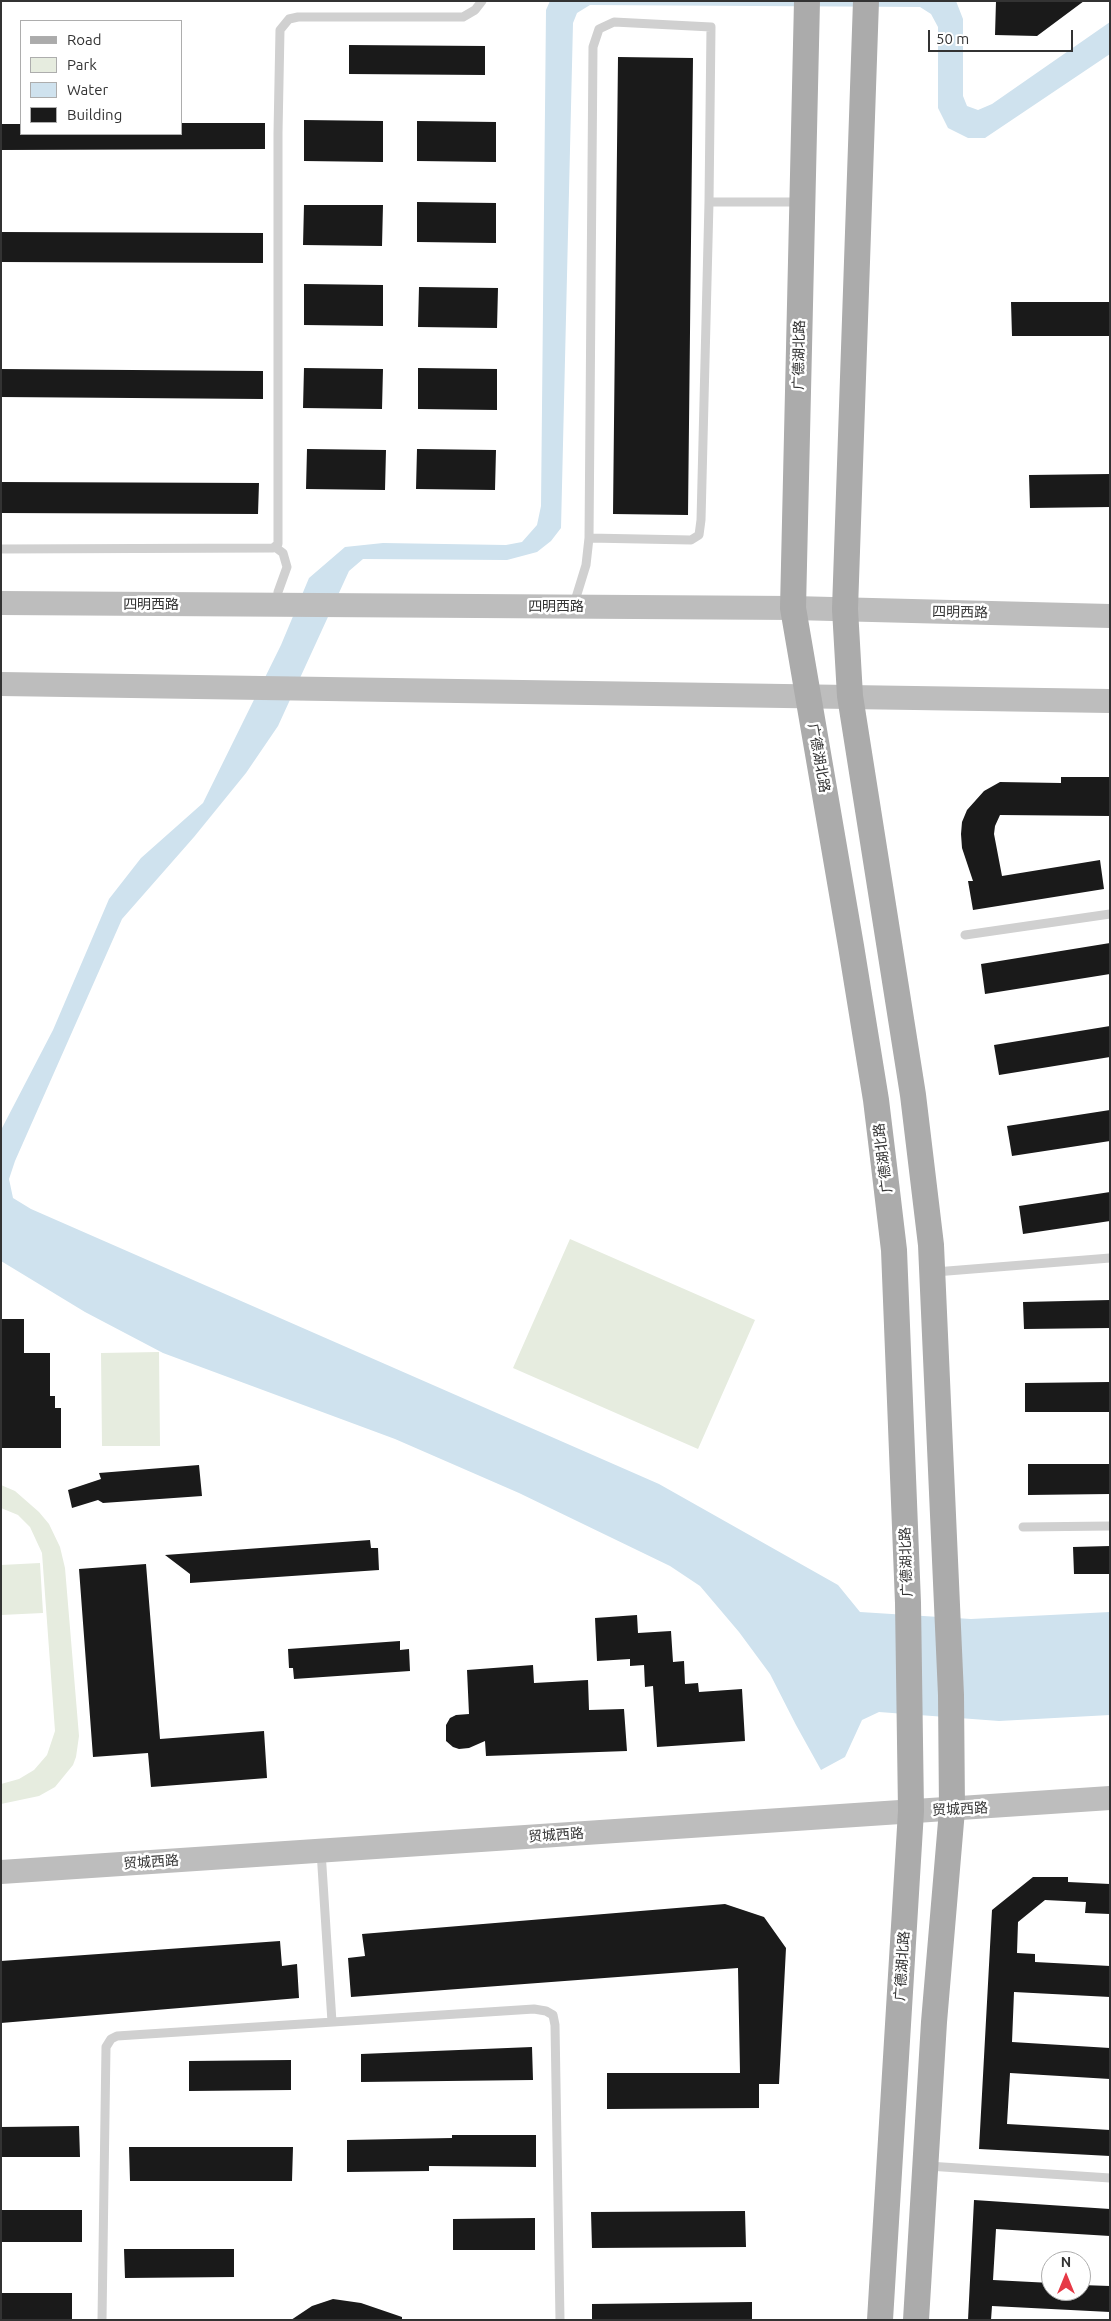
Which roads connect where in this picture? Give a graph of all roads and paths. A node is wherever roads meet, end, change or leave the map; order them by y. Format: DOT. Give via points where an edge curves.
graph roads {
  1 [pos="482,1"];
  2 [pos="807,1"];
  3 [pos="866,1"];
  4 [pos="709,202"];
  5 [pos="802,202"];
  6 [pos="589,538"];
  7 [pos="275,547"];
  8 [pos="1,549"];
  9 [pos="1,603"];
  10 [pos="284,605"];
  11 [pos="574,606"];
  12 [pos="793,608"];
  13 [pos="845,610"];
  14 [pos="1110,616"];
  15 [pos="1,684"];
  16 [pos="808,695"];
  17 [pos="850,696"];
  18 [pos="1110,700"];
  19 [pos="1110,914"];
  20 [pos="965,935"];
  21 [pos="1110,1258"];
  22 [pos="932,1272"];
  23 [pos="1110,1526"];
  24 [pos="1023,1527"];
  25 [pos="1110,1798"];
  26 [pos="952,1810"];
  27 [pos="912,1811"];
  28 [pos="321,1851"];
  29 [pos="1,1872"];
  30 [pos="332,2022"];
  31 [pos="925,2166"];
  32 [pos="1110,2178"];
  33 [pos="102,2320"];
  34 [pos="560,2320"];
  35 [pos="880,2320"];
  36 [pos="916,2320"];
  1 -- 7 [label="lane" via="463,17 298,17 289,18 280,30 278,544"];
  2 -- 5 [label="main road, 广德湖北路"];
  3 -- 13 [label="main road"];
  4 -- 5 [label="lane"];
  4 -- 6 [label="lane" via="701,520 698,535 691,540"];
  4 -- 6 [label="lane" via="710,27 614,22 599,29 593,47"];
  5 -- 12 [label="main road, 广德湖北路"];
  6 -- 11 [label="lane" via="586,565"];
  7 -- 8 [label="lane"];
  7 -- 10 [label="lane" via="283,554 287,567 278,592"];
  9 -- 10 [label="main road, 四明西路"];
  10 -- 11 [label="main road, 四明西路"];
  11 -- 12 [label="main road, 四明西路"];
  12 -- 13 [label="main road, 四明西路"];
  12 -- 16 [label="main road, 广德湖北路"];
  13 -- 14 [label="main road, 四明西路"];
  13 -- 17 [label="main road"];
  15 -- 16 [label="main road"];
  16 -- 17 [label="main road"];
  16 -- 27 [label="main road, 广德湖北路" via="876,1100 893,1241 908,1603"];
  17 -- 18 [label="main road"];
  17 -- 22 [label="main road" via="913,1095"];
  19 -- 20 [label="lane"];
  21 -- 22 [label="lane"];
  22 -- 26 [label="main road" via="951,1695"];
  23 -- 24 [label="lane"];
  25 -- 26 [label="main road, 贸城西路"];
  26 -- 27 [label="main road, 贸城西路"];
  26 -- 31 [label="main road"];
  27 -- 28 [label="main road, 贸城西路"];
  27 -- 35 [label="main road, 广德湖北路"];
  28 -- 29 [label="main road, 贸城西路"];
  28 -- 30 [label="lane"];
  30 -- 33 [label="lane" via="117,2036 111,2039 106,2047"];
  30 -- 34 [label="lane" via="534,2009 552,2015"];
  31 -- 32 [label="lane"];
  31 -- 36 [label="main road"];
}
